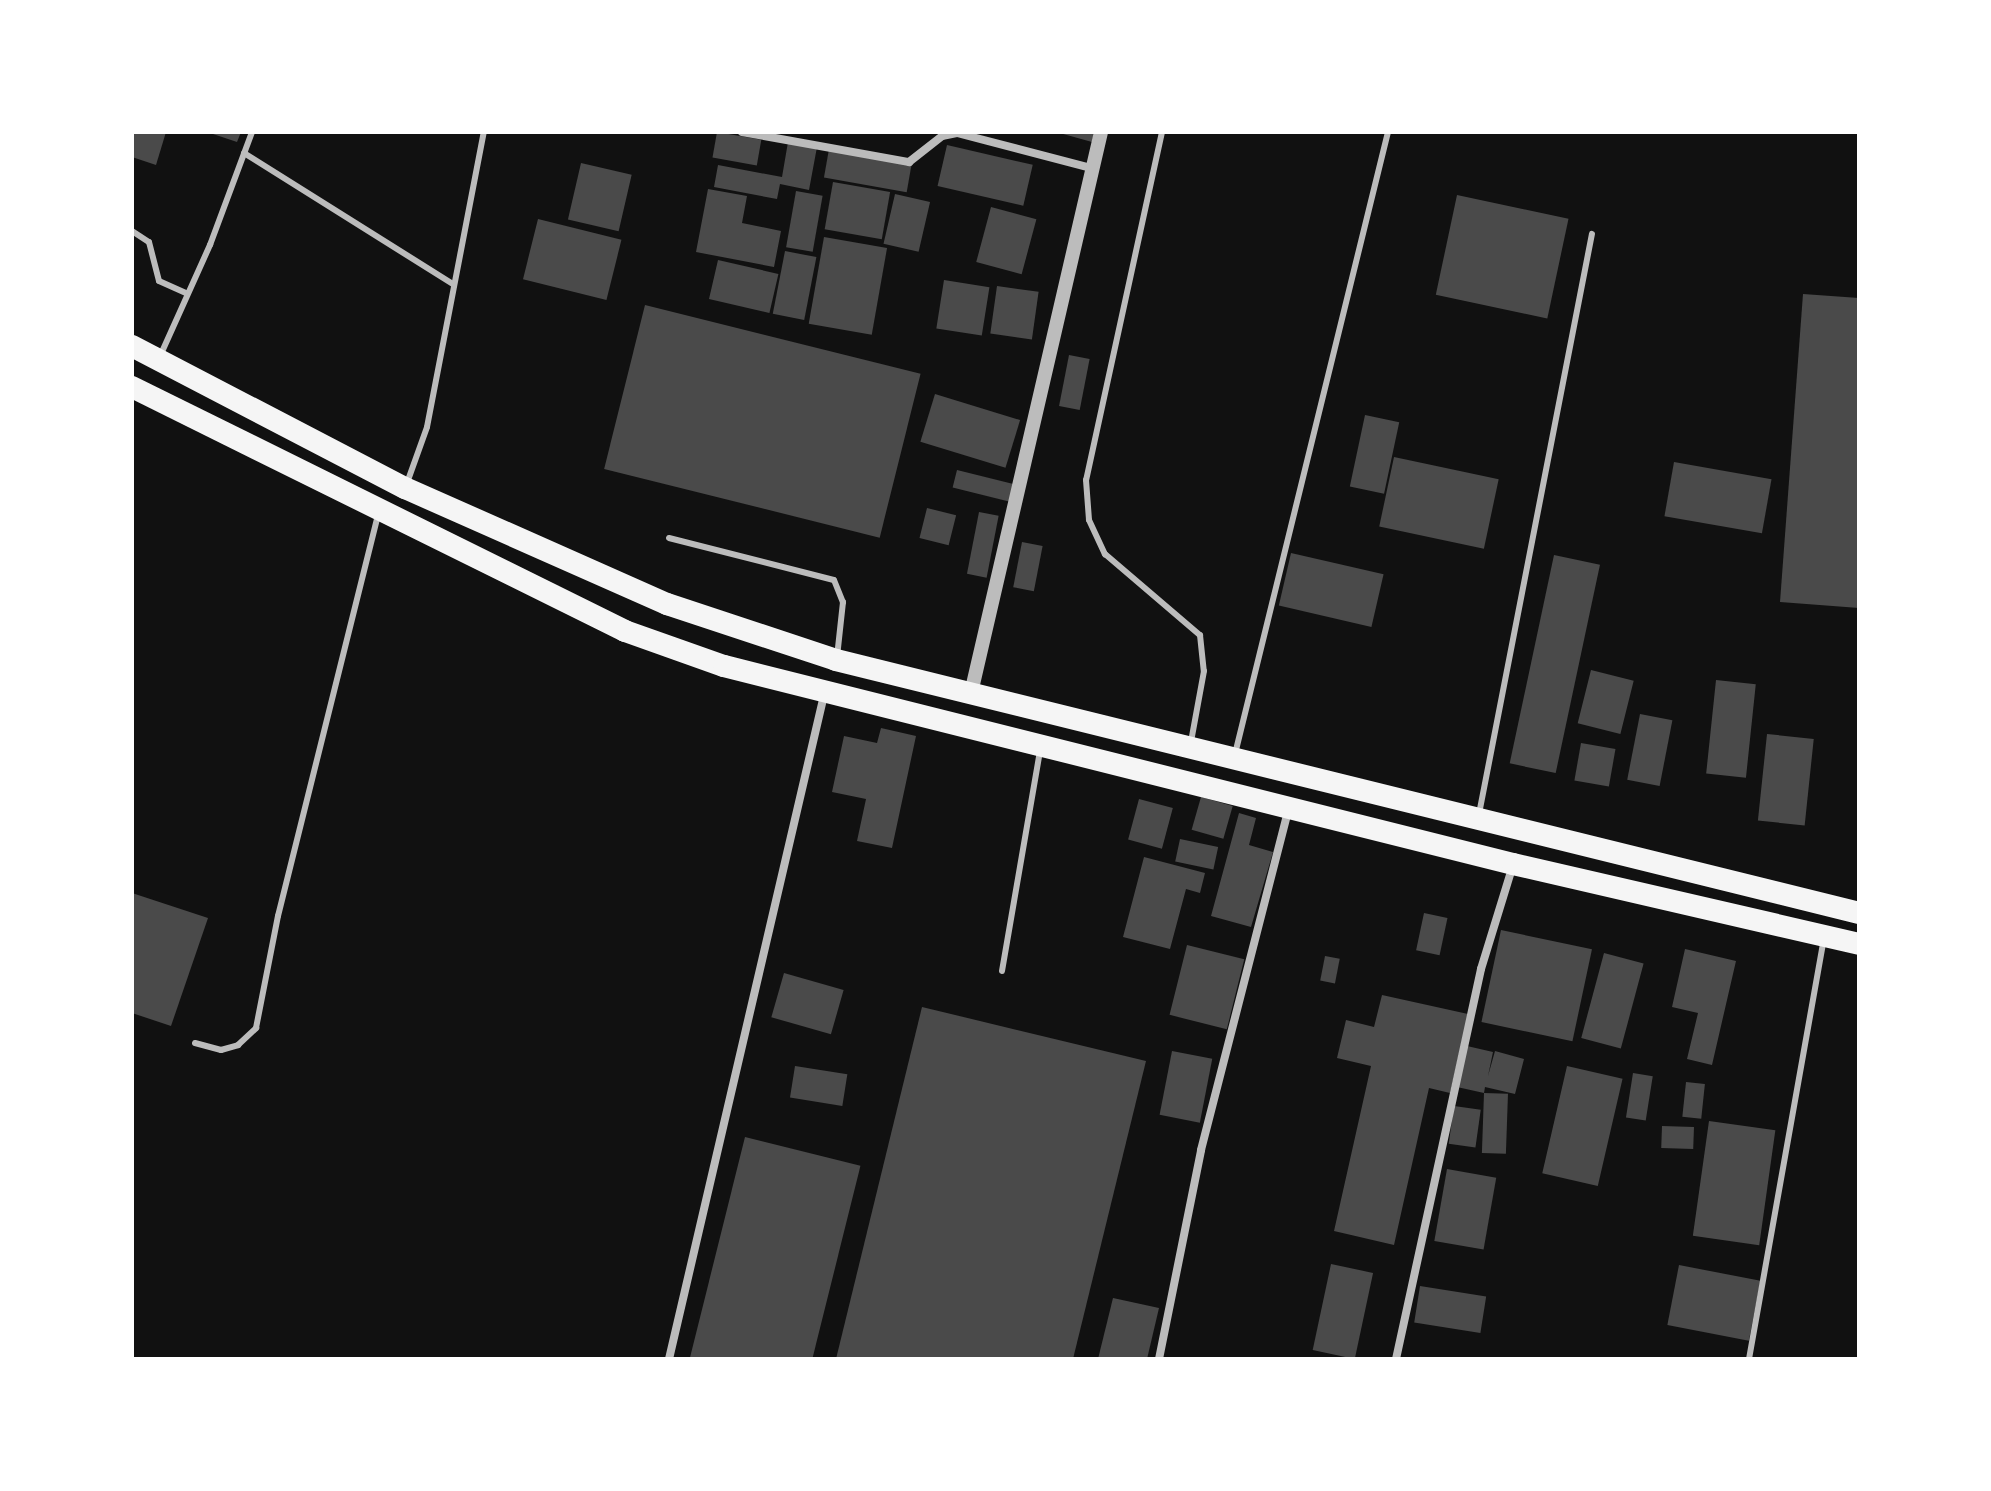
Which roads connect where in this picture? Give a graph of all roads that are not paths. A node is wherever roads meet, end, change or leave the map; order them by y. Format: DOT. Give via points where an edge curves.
graph roads {
  1 [pos="252,132"];
  2 [pos="484,132"];
  3 [pos="742,132"];
  4 [pos="1101,132"];
  5 [pos="1162,132"];
  6 [pos="1388,132"];
  7 [pos="244,153"];
  8 [pos="1091,168"];
  9 [pos="132,231"];
  10 [pos="1592,234"];
  11 [pos="453,284"];
  12 [pos="186,293"];
  13 [pos="132,346"];
  14 [pos="159,359"];
  15 [pos="132,387"];
  16 [pos="405,488"];
  17 [pos="379,511"];
  18 [pos="669,538"];
  19 [pos="836,660"];
  20 [pos="971,693"];
  21 [pos="824,694"];
  22 [pos="1041,747"];
  23 [pos="1188,749"];
  24 [pos="1234,762"];
  25 [pos="1289,807"];
  26 [pos="1478,821"];
  27 [pos="1513,864"];
  28 [pos="1859,913"];
  29 [pos="1824,939"];
  30 [pos="1859,944"];
  31 [pos="1002,971"];
  32 [pos="195,1043"];
  33 [pos="669,1359"];
  34 [pos="1159,1359"];
  35 [pos="1396,1359"];
  36 [pos="1749,1359"];
  1 -- 7 [label="lane"];
  2 -- 11 [label="lane"];
  3 -- 8 [label="street" via="909,162 942,136 957,133"];
  4 -- 8 [label="street"];
  5 -- 23 [label="lane" via="1086,480 1089,520 1105,554 1200,635 1204,671"];
  6 -- 24 [label="lane"];
  7 -- 11 [label="lane"];
  7 -- 12 [label="lane"];
  8 -- 20 [label="street"];
  9 -- 12 [label="lane" via="149,242 159,281"];
  10 -- 26 [label="lane"];
  11 -- 16 [label="lane" via="427,427"];
  12 -- 14 [label="lane"];
  13 -- 14 [label="highway"];
  14 -- 16 [label="highway"];
  15 -- 17 [label="highway"];
  16 -- 19 [label="highway" via="667,604"];
  17 -- 21 [label="highway" via="625,631"];
  17 -- 32 [label="lane" via="285,887 256,1028 238,1045 221,1050"];
  18 -- 19 [label="lane" via="834,580 843,602"];
  19 -- 20 [label="highway"];
  20 -- 23 [label="highway"];
  21 -- 22 [label="highway"];
  21 -- 33 [label="street"];
  22 -- 25 [label="highway"];
  22 -- 31 [label="lane"];
  23 -- 24 [label="highway"];
  24 -- 26 [label="highway"];
  25 -- 27 [label="highway"];
  25 -- 34 [label="street" via="1201,1150"];
  26 -- 28 [label="highway"];
  27 -- 29 [label="highway"];
  27 -- 35 [label="street" via="1481,969"];
  29 -- 30 [label="highway"];
  29 -- 36 [label="lane"];
}
